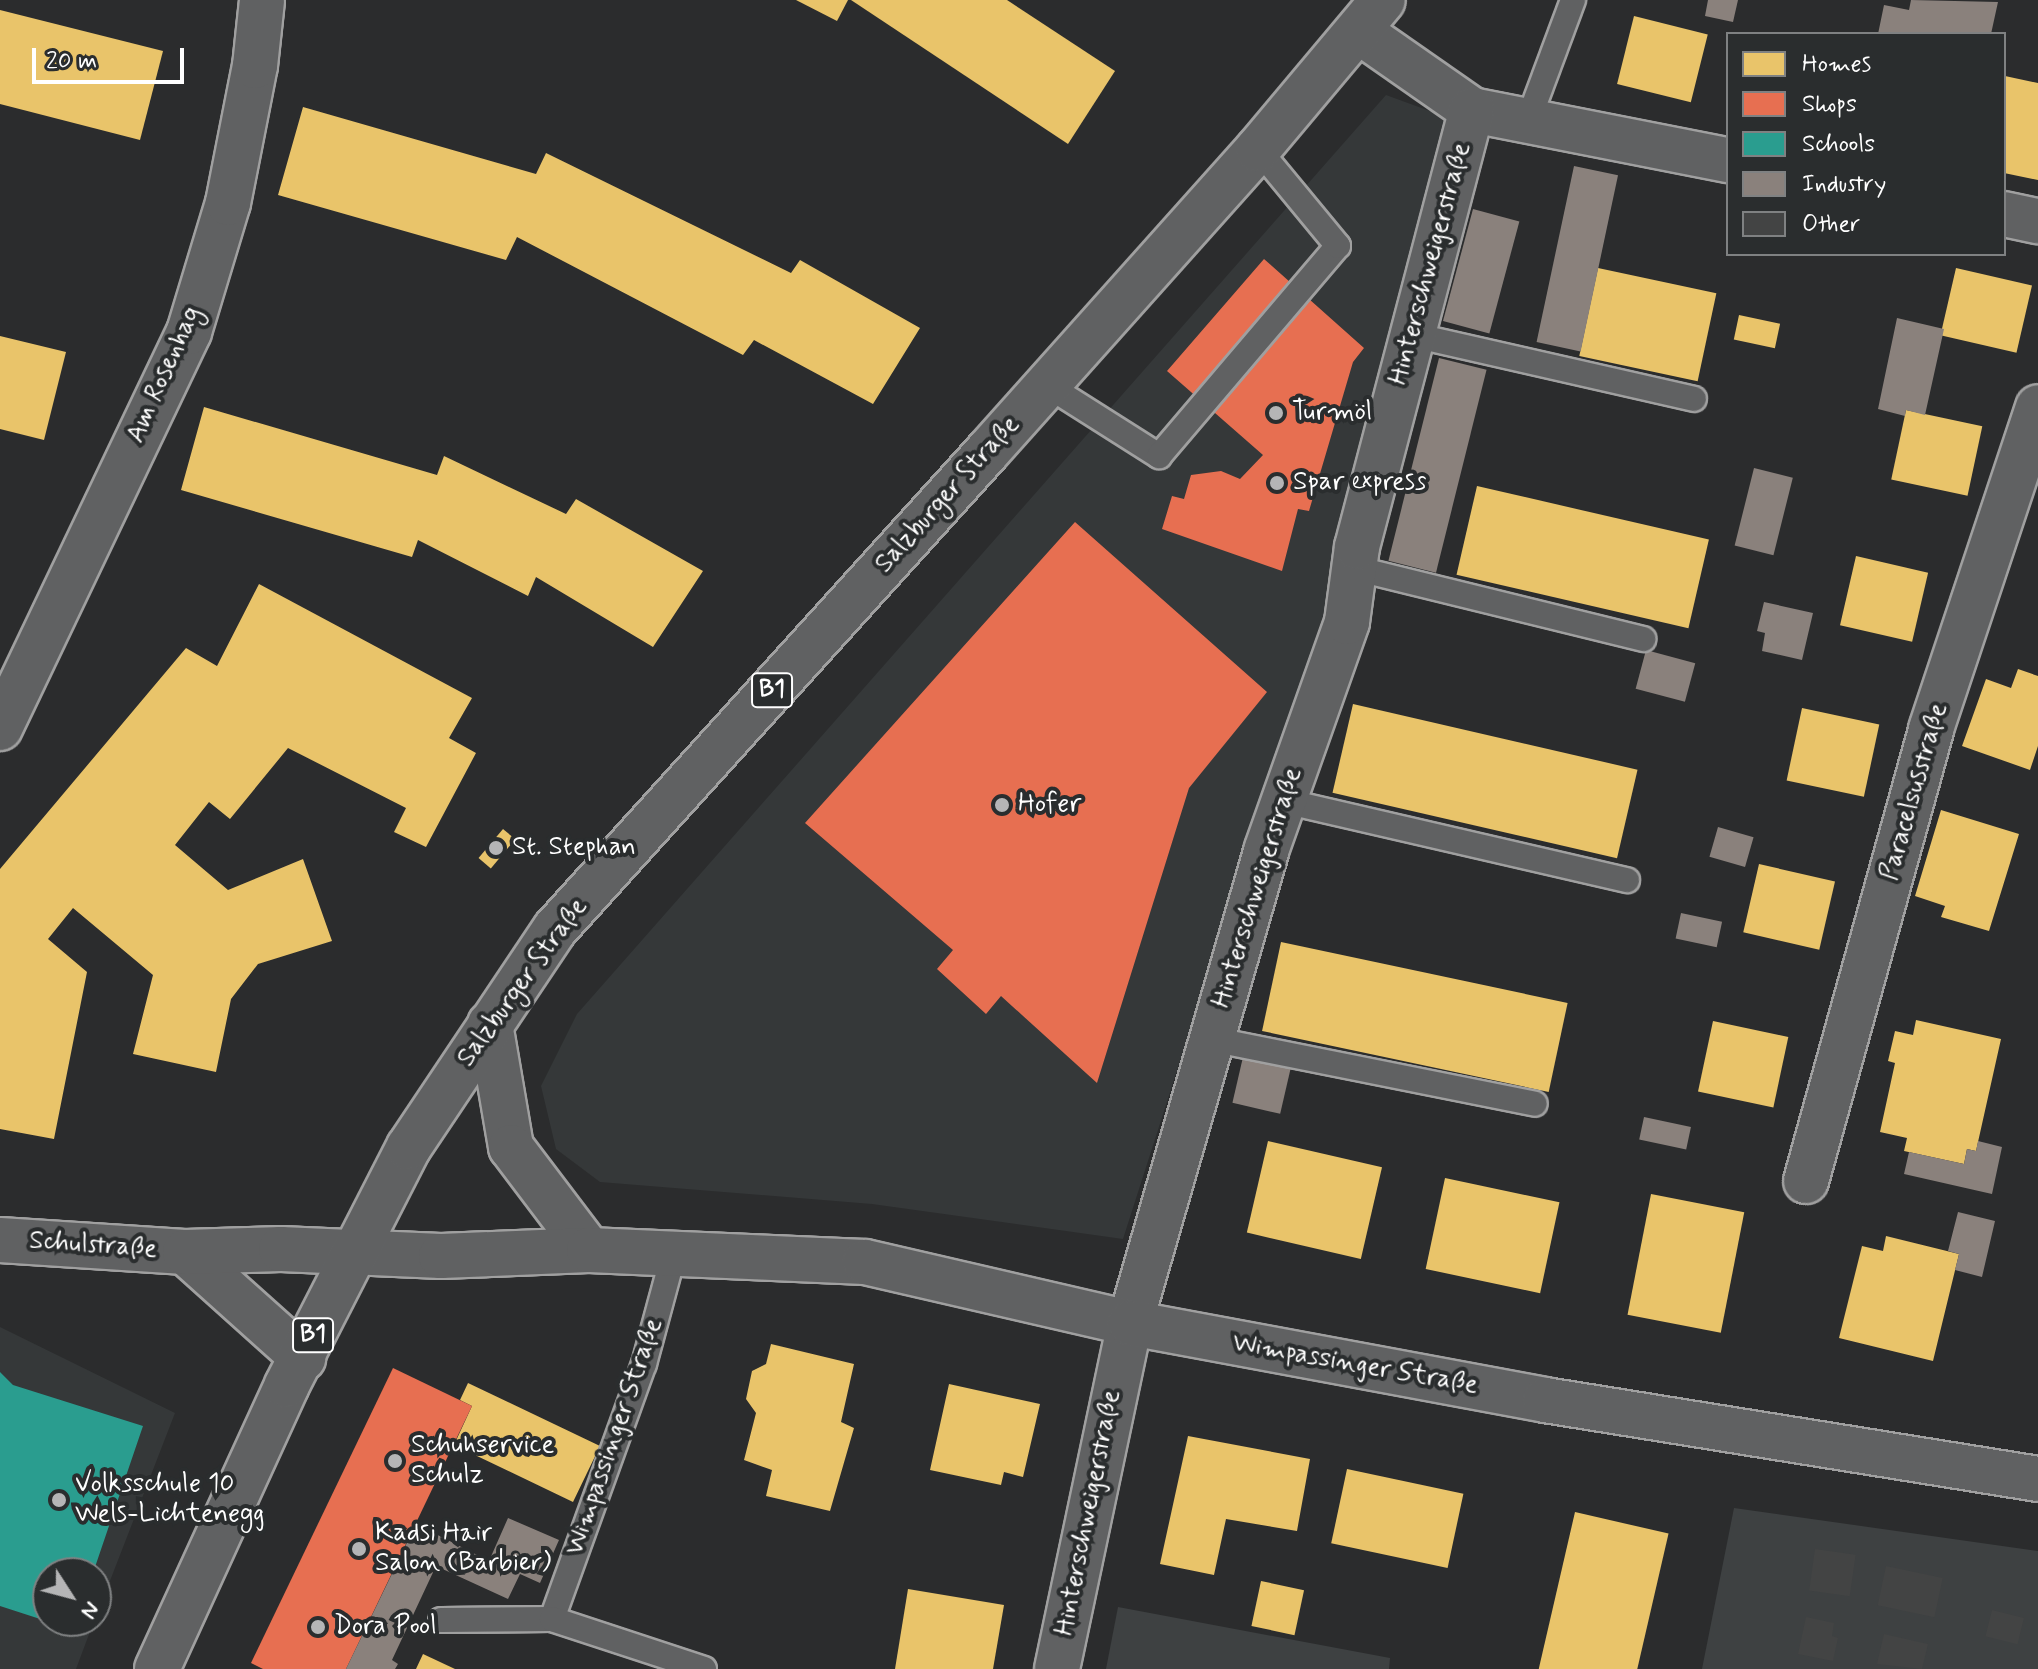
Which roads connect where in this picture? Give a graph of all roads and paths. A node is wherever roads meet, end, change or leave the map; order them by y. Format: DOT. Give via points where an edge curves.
graph roads {
  1 [pos="262,0"];
  2 [pos="1573,0"];
  3 [pos="1372,16"];
  4 [pos="1472,110"];
  5 [pos="1528,121"];
  6 [pos="1258,149"];
  7 [pos="1726,160"];
  8 [pos="2006,214"];
  9 [pos="2038,221"];
  10 [pos="1413,335"];
  11 [pos="1047,385"];
  12 [pos="1694,399"];
  13 [pos="2038,407"];
  14 [pos="1354,568"];
  15 [pos="1643,639"];
  16 [pos="0,728"];
  17 [pos="1284,801"];
  18 [pos="1627,880"];
  19 [pos="490,1024"];
  20 [pos="1211,1039"];
  21 [pos="1535,1104"];
  22 [pos="1806,1181"];
  23 [pos="0,1240"];
  24 [pos="589,1250"];
  25 [pos="353,1251"];
  26 [pos="185,1252"];
  27 [pos="674,1253"];
  28 [pos="1130,1323"];
  29 [pos="303,1358"];
  30 [pos="2038,1479"];
  31 [pos="552,1619"];
  32 [pos="441,1620"];
  33 [pos="157,1669"];
  34 [pos="704,1669"];
  35 [pos="1057,1669"];
  1 -- 16 [label="street, Am Rosenhag" via="228,203 189,332"];
  2 -- 5 [label="lane"];
  3 -- 4 [label="street, Hinterschweigerstraße"];
  3 -- 6 [label="street, Salzburger Straße / B1"];
  4 -- 5 [label="street, Hinterschweigerstraße"];
  4 -- 10 [label="street, Hinterschweigerstraße"];
  5 -- 7 [label="street, Hinterschweigerstraße"];
  6 -- 11 [label="street, Salzburger Straße / B1"];
  6 -- 11 [label="lane" via="1338,246 1159,456"];
  8 -- 9 [label="street"];
  10 -- 12 [label="lane"];
  10 -- 14 [label="street, Hinterschweigerstraße"];
  11 -- 19 [label="street, Salzburger Straße / B1" via="555,929"];
  13 -- 22 [label="street, Paracelsusstraße" via="1931,729"];
  14 -- 15 [label="lane"];
  14 -- 17 [label="street, Hinterschweigerstraße" via="1347,622"];
  17 -- 18 [label="lane"];
  17 -- 20 [label="street, Hinterschweigerstraße"];
  19 -- 24 [label="street" via="511,1147"];
  19 -- 25 [label="street, Salzburger Straße / B1" via="409,1147"];
  20 -- 21 [label="lane"];
  20 -- 28 [label="street, Hinterschweigerstraße"];
  23 -- 26 [label="street, Schulstraße"];
  24 -- 25 [label="street, Wimpassinger Straße" via="441,1256"];
  24 -- 27 [label="street, Wimpassinger Straße"];
  25 -- 26 [label="street, Schulstraße"];
  25 -- 29 [label="street, Salzburger Straße / B1"];
  26 -- 29 [label="street, Schulstraße"];
  27 -- 28 [label="street, Wimpassinger Straße" via="865,1262"];
  27 -- 31 [label="lane, Wimpassinger Straße" via="644,1364"];
  28 -- 30 [label="street, Wimpassinger Straße" via="1545,1400"];
  28 -- 35 [label="street, Hinterschweigerstraße"];
  29 -- 33 [label="street, Salzburger Straße / B1"];
  31 -- 32 [label="lane"];
  31 -- 34 [label="lane"];
}
